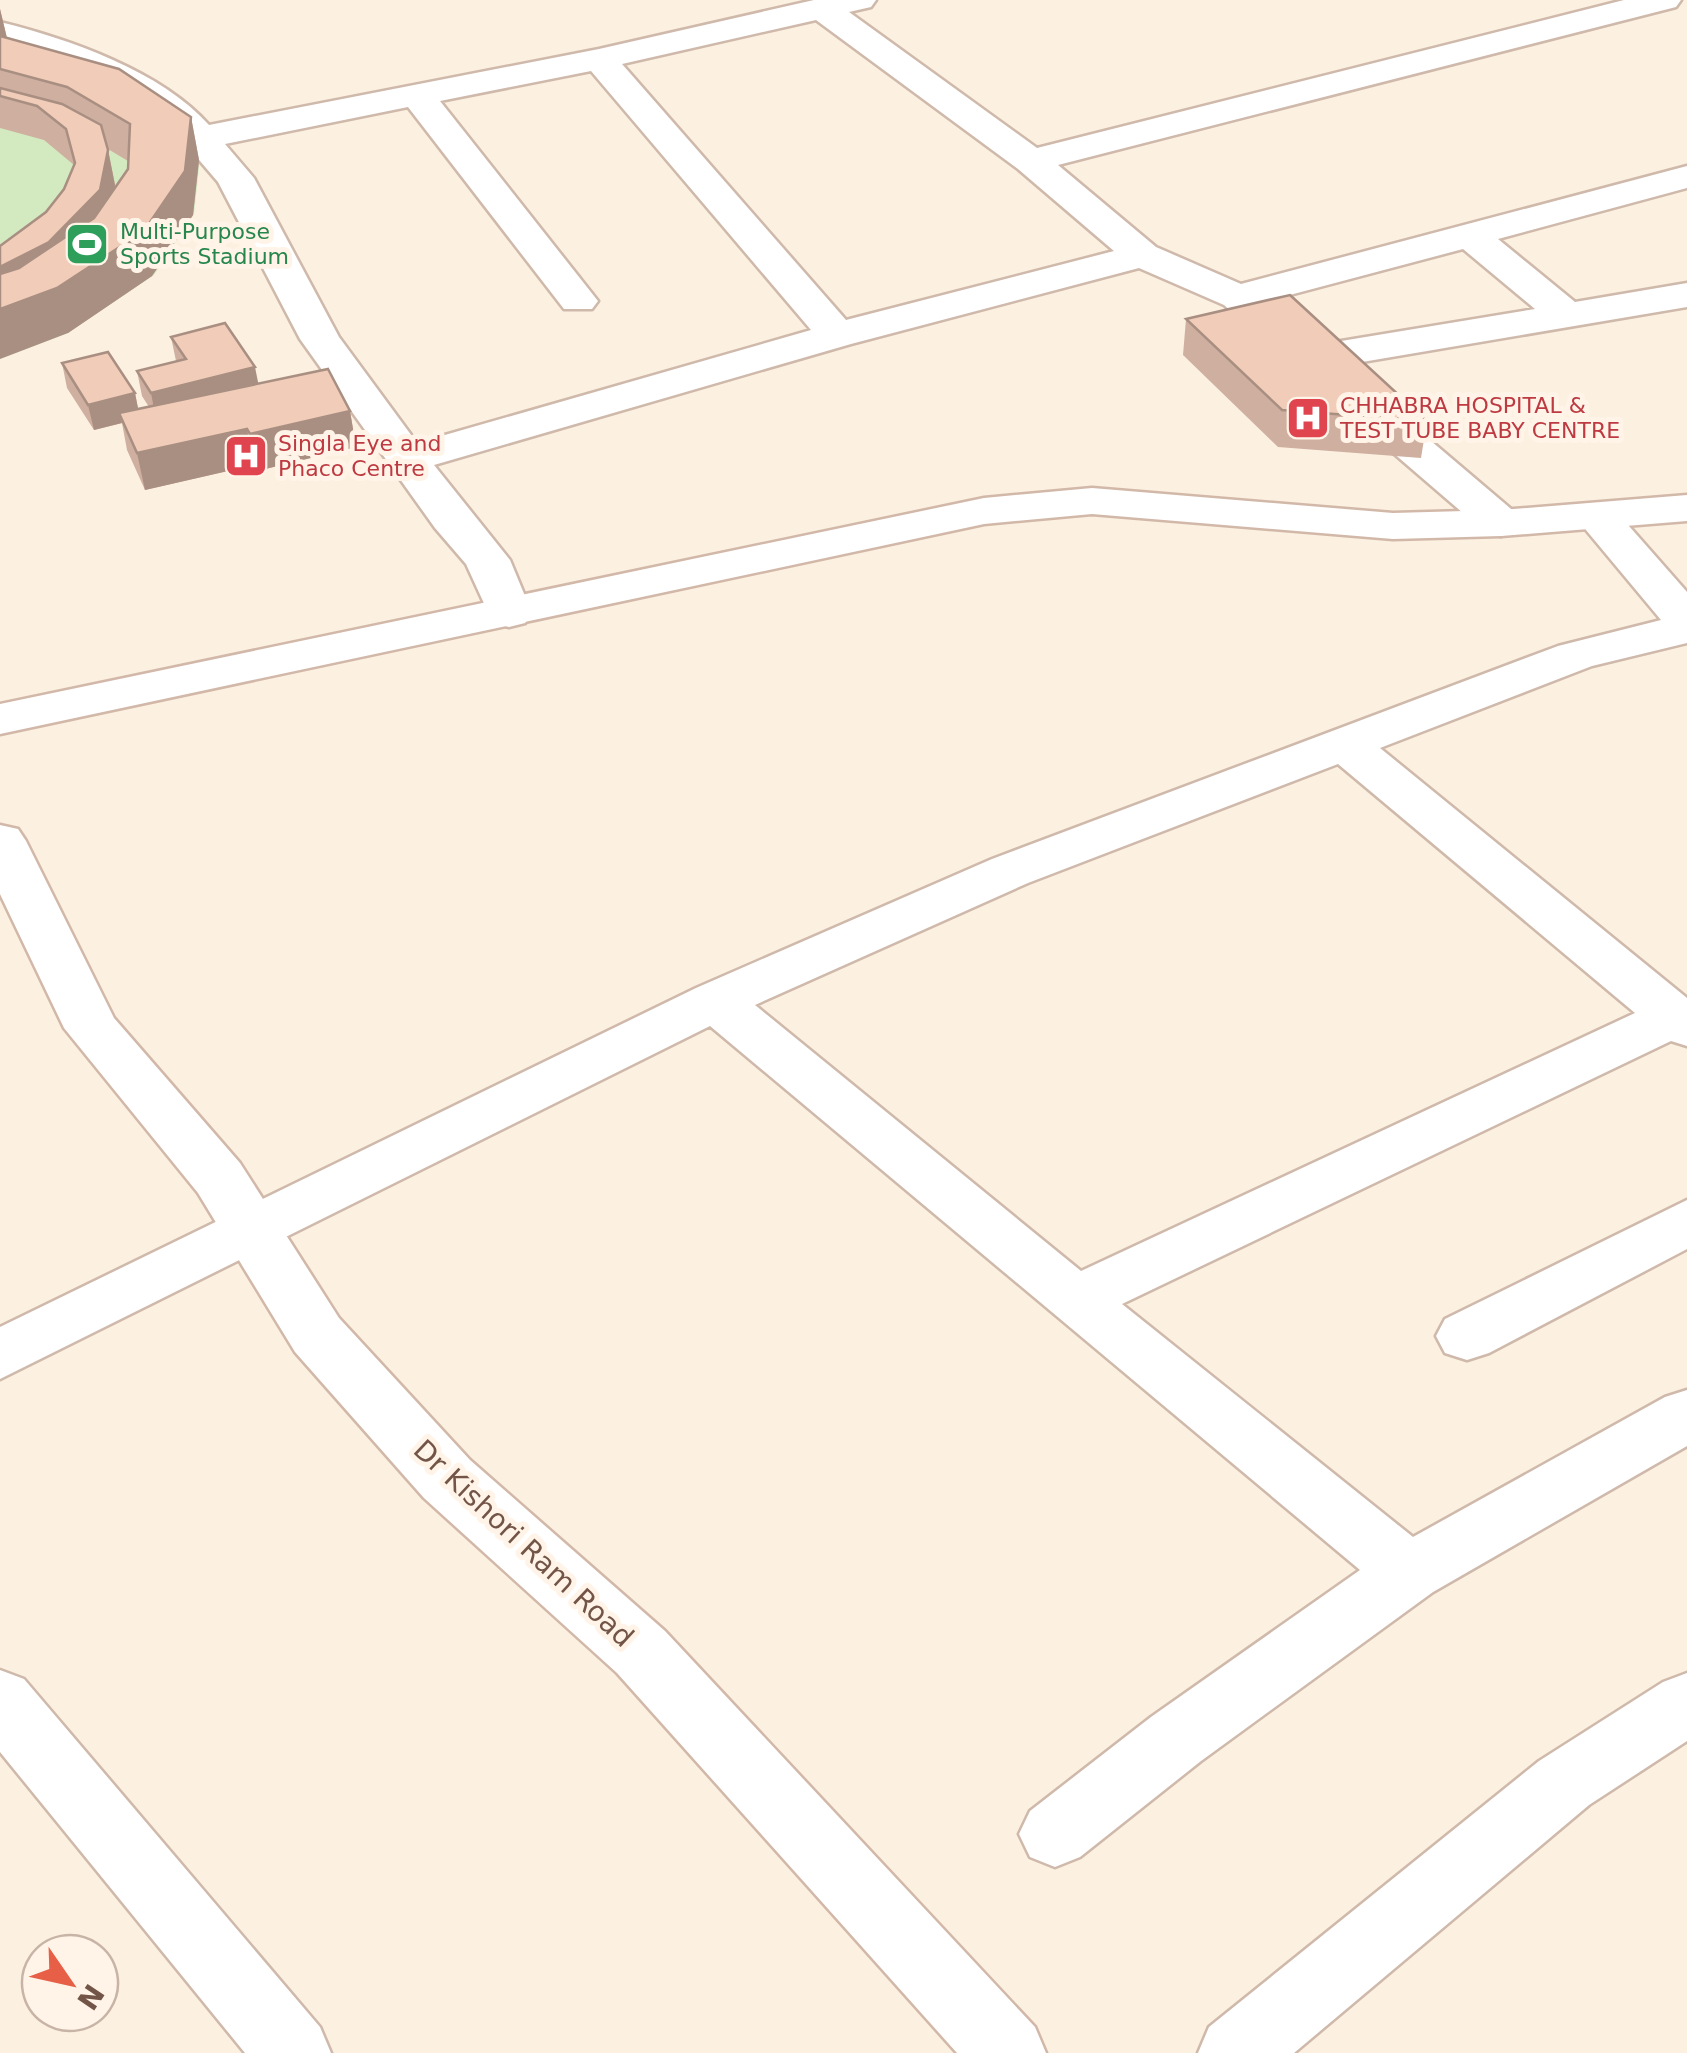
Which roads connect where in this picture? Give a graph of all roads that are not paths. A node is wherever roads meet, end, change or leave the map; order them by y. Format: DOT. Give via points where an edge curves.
graph roads {
  1 [pos="859,0"];
  2 [pos="1664,0"];
  3 [pos="822,8"];
  4 [pos="0,32"];
  5 [pos="598,59"];
  6 [pos="418,96"];
  7 [pos="200,138"];
  8 [pos="1031,161"];
  9 [pos="1687,177"];
  10 [pos="1470,235"];
  11 [pos="1142,255"];
  12 [pos="1687,295"];
  13 [pos="1238,297"];
  14 [pos="578,301"];
  15 [pos="1564,313"];
  16 [pos="837,335"];
  17 [pos="1309,358"];
  18 [pos="408,459"];
  19 [pos="1687,508"];
  20 [pos="1598,518"];
  21 [pos="1500,524"];
  22 [pos="510,612"];
  23 [pos="1687,621"];
  24 [pos="1687,629"];
  25 [pos="0,718"];
  26 [pos="1346,745"];
  27 [pos="0,841"];
  28 [pos="715,1000"];
  29 [pos="1681,1022"];
  30 [pos="1687,1222"];
  31 [pos="252,1230"];
  32 [pos="1075,1300"];
  33 [pos="1468,1336"];
  34 [pos="0,1355"];
  35 [pos="1687,1415"];
  36 [pos="1409,1572"];
  37 [pos="0,1700"];
  38 [pos="1687,1703"];
  39 [pos="1055,1834"];
  40 [pos="293,2053"];
  41 [pos="1008,2053"];
  42 [pos="1236,2053"];
  1 -- 3 [label="street"];
  2 -- 8 [label="street"];
  3 -- 5 [label="street"];
  3 -- 8 [label="street"];
  4 -- 7 [label="street" via="100,69 177,112"];
  5 -- 6 [label="street"];
  5 -- 16 [label="street"];
  6 -- 7 [label="street"];
  6 -- 14 [label="street"];
  7 -- 18 [label="street" via="235,178 320,338"];
  8 -- 11 [label="street"];
  9 -- 10 [label="street"];
  10 -- 13 [label="street"];
  10 -- 15 [label="street"];
  11 -- 13 [label="street"];
  11 -- 16 [label="street"];
  12 -- 15 [label="street"];
  13 -- 17 [label="street"];
  15 -- 17 [label="street"];
  16 -- 18 [label="street"];
  17 -- 21 [label="street"];
  18 -- 22 [label="street" via="487,560"];
  19 -- 20 [label="street"];
  20 -- 21 [label="street"];
  20 -- 23 [label="street"];
  21 -- 22 [label="street" via="1337,523 1092,501 984,511"];
  22 -- 25 [label="street"];
  24 -- 26 [label="street" via="1574,656"];
  26 -- 28 [label="street" via="1010,871"];
  26 -- 29 [label="street"];
  27 -- 31 [label="street, Dr Kishori Ram Road" via="92,1028 220,1178"];
  28 -- 31 [label="street"];
  28 -- 32 [label="street"];
  29 -- 32 [label="street"];
  30 -- 33 [label="street"];
  31 -- 34 [label="street"];
  31 -- 41 [label="street, Dr Kishori Ram Road" via="317,1335 447,1480 641,1652"];
  32 -- 36 [label="street"];
  35 -- 36 [label="street"];
  36 -- 39 [label="street"];
  37 -- 40 [label="street"];
  38 -- 42 [label="street" via="1564,1783"];
}
